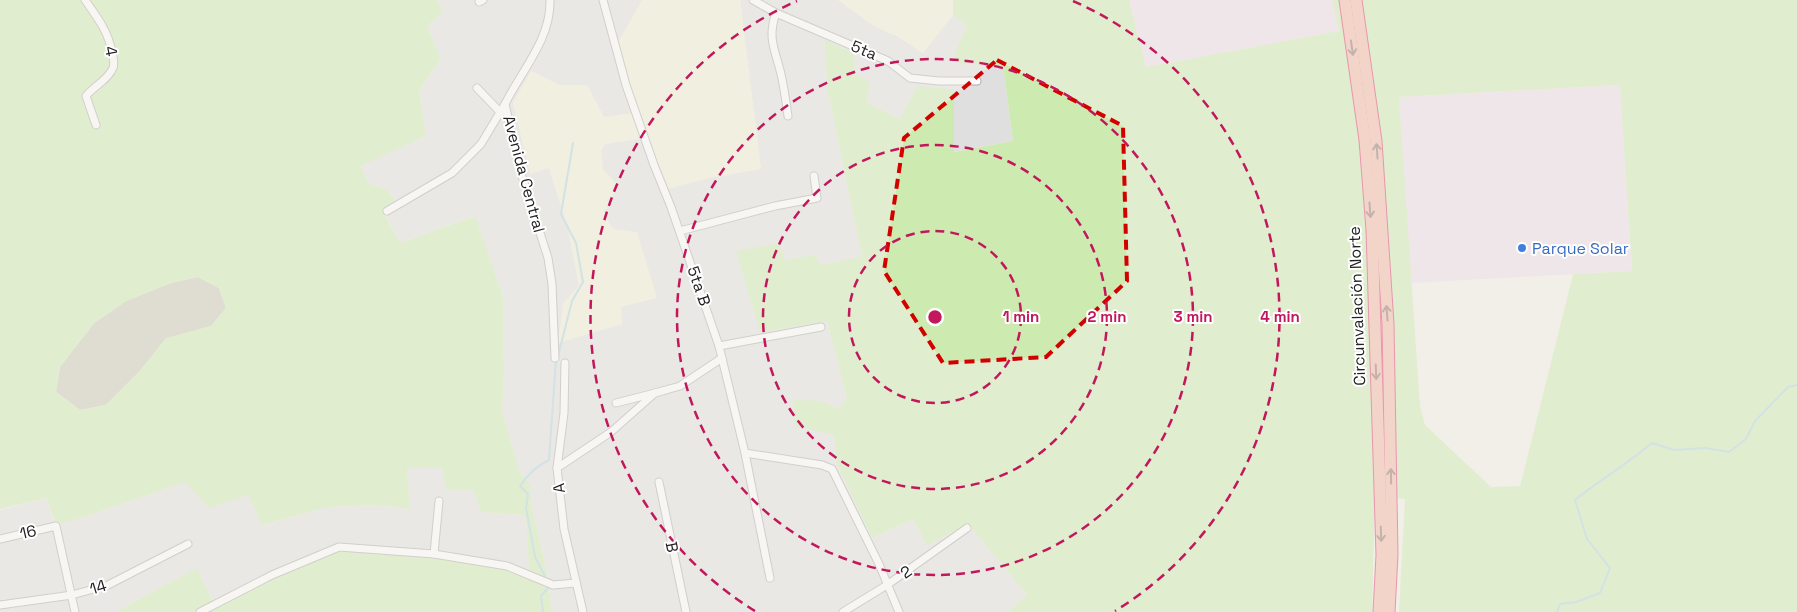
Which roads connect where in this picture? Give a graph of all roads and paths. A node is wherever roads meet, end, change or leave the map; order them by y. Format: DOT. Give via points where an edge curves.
graph roads {
  1 [pos="85,0"];
  2 [pos="550,0"];
  3 [pos="603,0"];
  4 [pos="753,0"];
  5 [pos="1345,0"];
  6 [pos="1356,0"];
  7 [pos="776,13"];
  8 [pos="977,81"];
  9 [pos="477,88"];
  10 [pos="505,104"];
  11 [pos="501,113"];
  12 [pos="788,116"];
  13 [pos="96,126"];
  14 [pos="814,176"];
  15 [pos="387,212"];
  16 [pos="680,230"];
  17 [pos="821,327"];
  18 [pos="719,346"];
  19 [pos="555,358"];
  20 [pos="722,358"];
  21 [pos="564,363"];
  22 [pos="655,394"];
  23 [pos="616,403"];
  24 [pos="744,454"];
  25 [pos="557,468"];
  26 [pos="658,482"];
  27 [pos="439,501"];
  28 [pos="968,528"];
  29 [pos="0,538"];
  30 [pos="188,544"];
  31 [pos="434,554"];
  32 [pos="770,578"];
  33 [pos="576,583"];
  34 [pos="887,585"];
  35 [pos="72,595"];
  36 [pos="0,605"];
  37 [pos="75,612"];
  38 [pos="200,612"];
  39 [pos="582,612"];
  40 [pos="686,612"];
  41 [pos="843,612"];
  42 [pos="899,612"];
  43 [pos="1379,612"];
  44 [pos="1389,612"];
  1 -- 13 [label="street, 4" via="107,33 114,60 102,83 86,96"];
  2 -- 10 [label="street, Avenida Central" via="548,20 538,46"];
  3 -- 16 [label="street, 5ta B" via="626,85"];
  4 -- 7 [label="street, 5ta"];
  5 -- 43 [label="highway, Circunvalación Norte, one-way" via="1365,140 1372,230 1382,556"];
  44 -- 6 [label="highway, Circunvalación Norte, one-way" via="1392,555 1387,314 1376,140"];
  7 -- 8 [label="street, 5ta" via="888,61 910,78"];
  7 -- 12 [label="street" via="771,39"];
  9 -- 11 [label="street"];
  10 -- 11 [label="street"];
  10 -- 19 [label="street, Avenida Central" via="520,170 548,258"];
  11 -- 15 [label="street" via="480,144 452,173"];
  14 -- 16 [label="street" via="817,198"];
  16 -- 18 [label="street, 5ta B"];
  17 -- 18 [label="street"];
  18 -- 20 [label="street, 5ta B"];
  20 -- 22 [label="street" via="680,386"];
  20 -- 24 [label="street, 5ta B"];
  21 -- 25 [label="street, A" via="564,413"];
  22 -- 23 [label="street"];
  22 -- 25 [label="street" via="611,432"];
  24 -- 32 [label="street, 5ta B"];
  24 -- 34 [label="street" via="832,469"];
  25 -- 33 [label="street, A" via="564,529"];
  26 -- 40 [label="street, B"];
  27 -- 31 [label="street"];
  28 -- 34 [label="street, 2"];
  29 -- 35 [label="street, 16" via="56,526"];
  30 -- 35 [label="street, 14" via="108,585"];
  31 -- 33 [label="street" via="507,566 553,586"];
  31 -- 38 [label="street" via="340,547 272,575"];
  33 -- 39 [label="street, A"];
  34 -- 41 [label="street, 2"];
  34 -- 42 [label="street"];
  35 -- 36 [label="street, 14"];
  35 -- 37 [label="street"];
}
